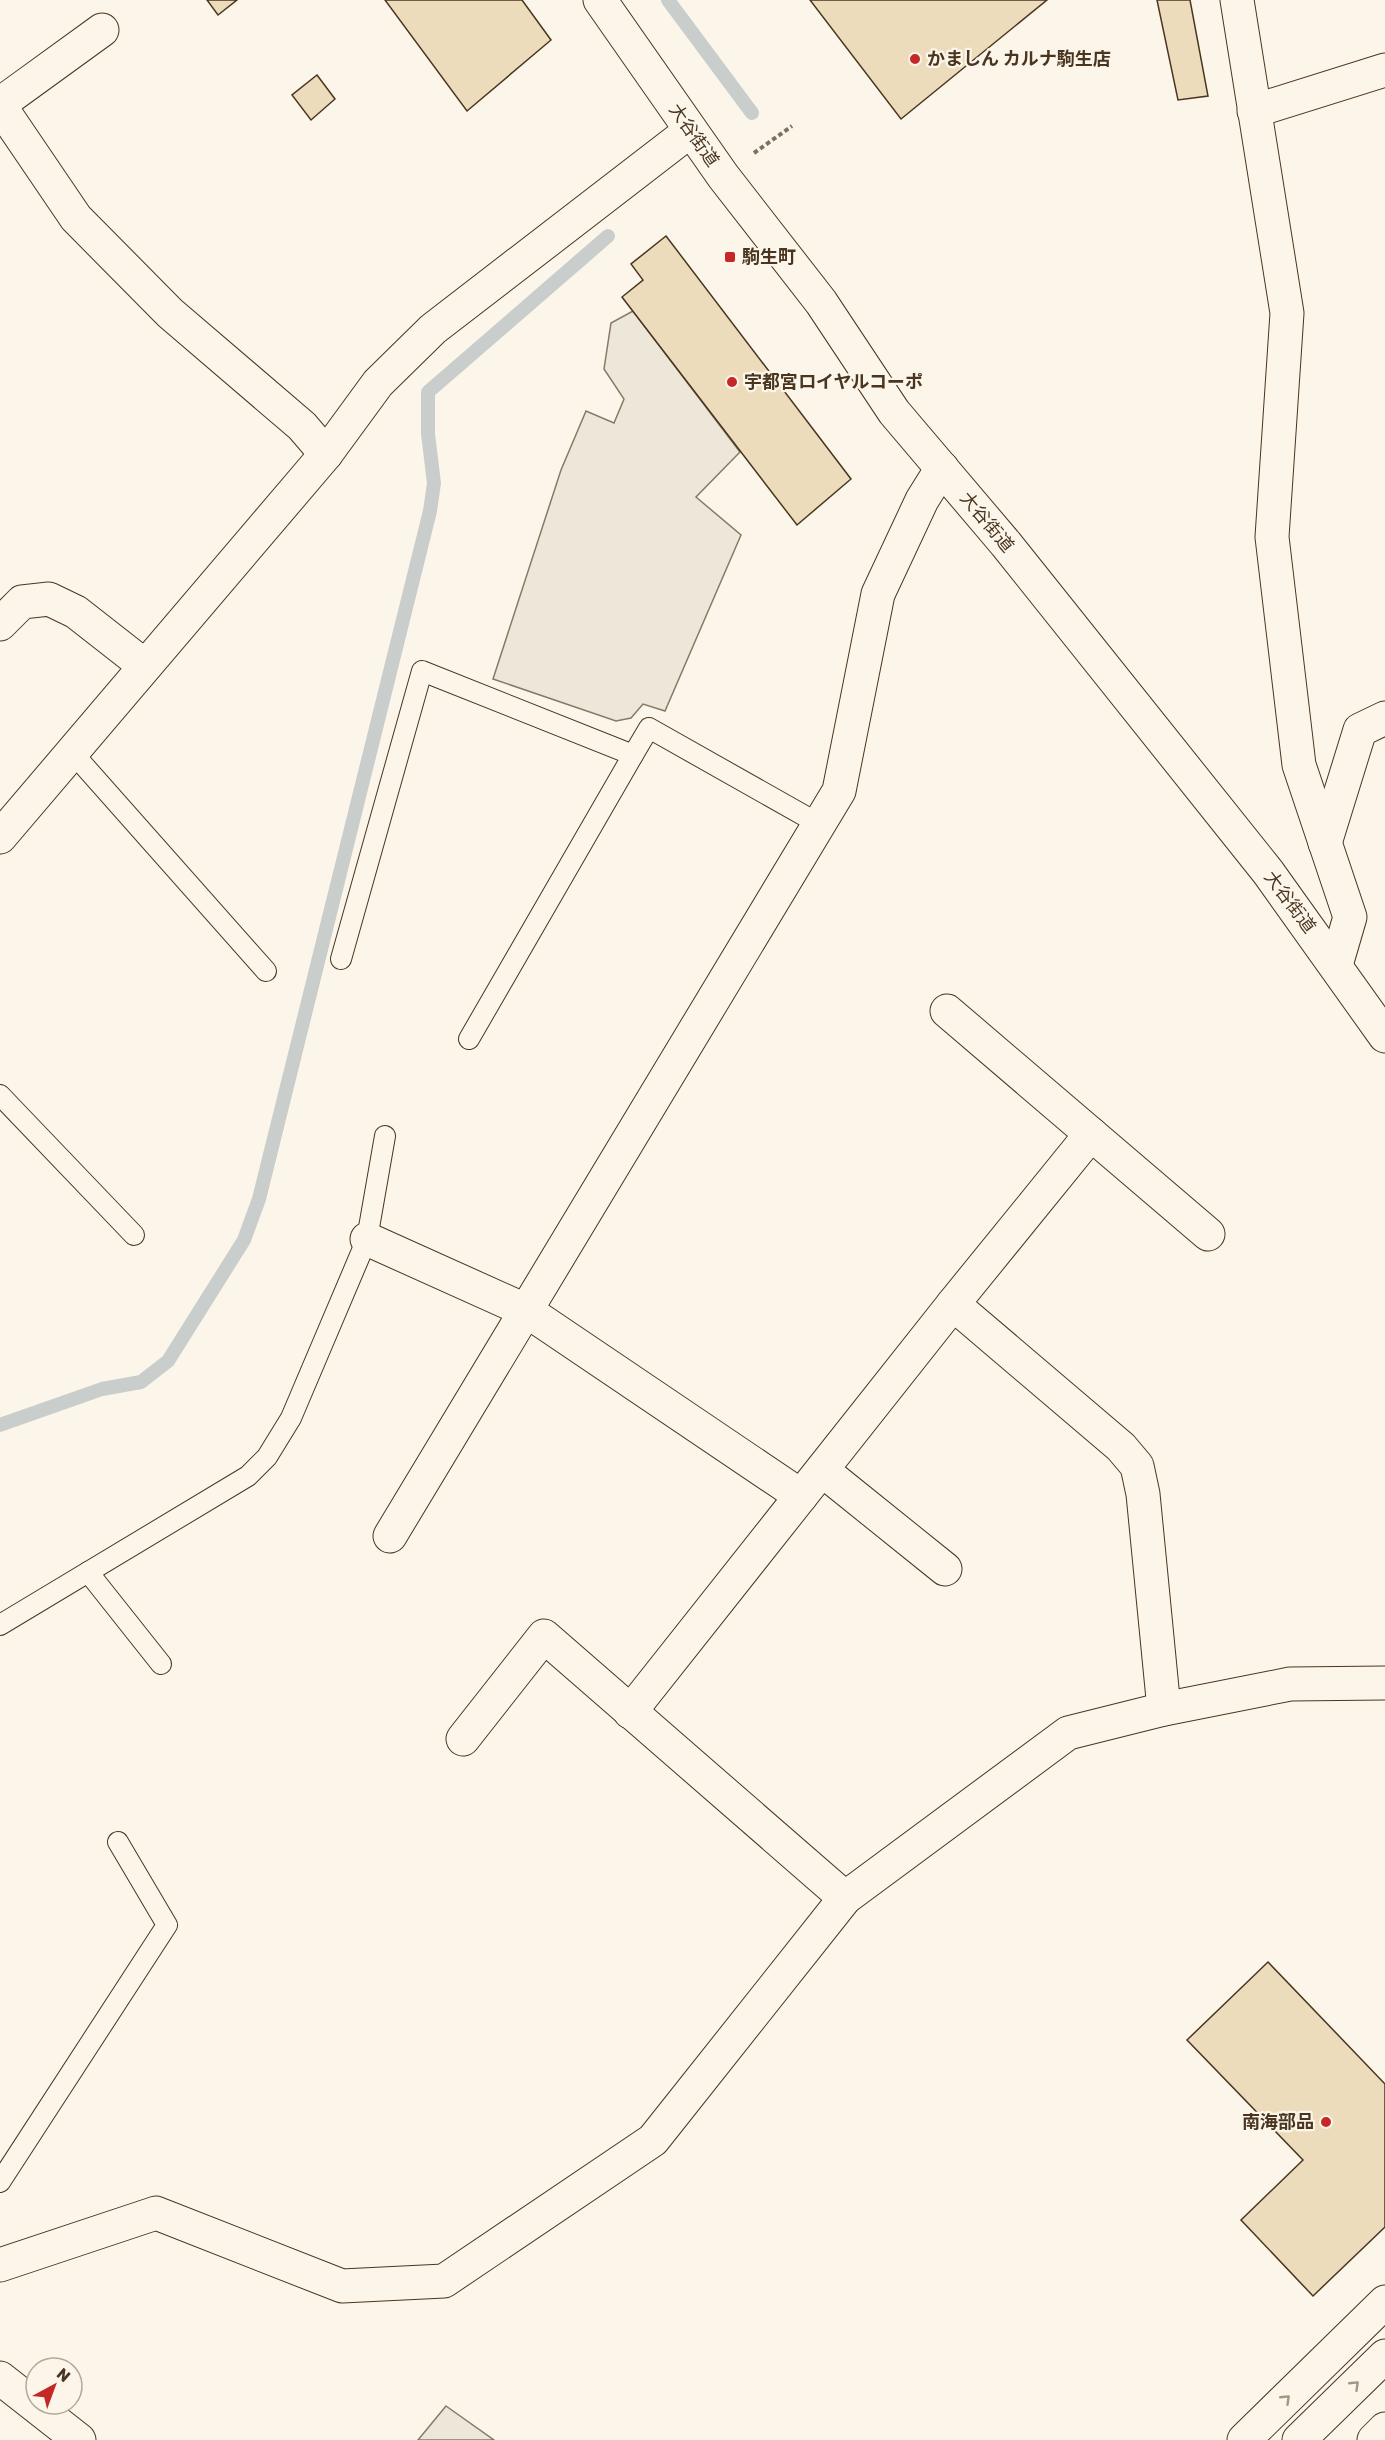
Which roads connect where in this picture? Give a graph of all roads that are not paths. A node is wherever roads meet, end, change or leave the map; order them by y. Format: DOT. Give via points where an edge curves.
graph roads {
  1 [pos="600,0"];
  2 [pos="1237,0"];
  3 [pos="102,30"];
  4 [pos="1385,70"];
  5 [pos="0,105"];
  6 [pos="1254,111"];
  7 [pos="690,131"];
  8 [pos="326,454"];
  9 [pos="942,468"];
  10 [pos="0,624"];
  11 [pos="145,666"];
  12 [pos="1385,718"];
  13 [pos="71,751"];
  14 [pos="633,755"];
  15 [pos="819,824"];
  16 [pos="0,837"];
  17 [pos="1325,843"];
  18 [pos="341,959"];
  19 [pos="1336,965"];
  20 [pos="266,971"];
  21 [pos="947,1011"];
  22 [pos="1385,1036"];
  23 [pos="469,1039"];
  24 [pos="0,1095"];
  25 [pos="1091,1134"];
  26 [pos="385,1136"];
  27 [pos="1208,1234"];
  28 [pos="134,1235"];
  29 [pos="367,1239"];
  30 [pos="953,1305"];
  31 [pos="527,1311"];
  32 [pos="822,1470"];
  33 [pos="801,1496"];
  34 [pos="390,1536"];
  35 [pos="945,1569"];
  36 [pos="88,1572"];
  37 [pos="0,1625"];
  38 [pos="161,1664"];
  39 [pos="1385,1683"];
  40 [pos="1164,1709"];
  41 [pos="630,1712"];
  42 [pos="463,1739"];
  43 [pos="118,1842"];
  44 [pos="845,1898"];
  45 [pos="0,2182"];
  46 [pos="0,2265"];
  47 [pos="1385,2301"];
  48 [pos="1385,2356"];
  49 [pos="0,2378"];
  50 [pos="1385,2429"];
  51 [pos="80,2440"];
  52 [pos="1244,2440"];
  53 [pos="1299,2440"];
  54 [pos="1374,2440"];
  1 -- 7 [label="street, 大谷街道"];
  2 -- 6 [label="street"];
  3 -- 5 [label="street"];
  4 -- 6 [label="street"];
  5 -- 8 [label="street" via="76,218 170,314 302,426"];
  6 -- 17 [label="street" via="1287,313 1272,537 1299,765"];
  7 -- 8 [label="street" via="433,329 378,383"];
  7 -- 9 [label="street, 大谷街道" via="821,302 894,412"];
  8 -- 11 [label="street"];
  9 -- 15 [label="street" via="922,500 878,594 839,791"];
  9 -- 19 [label="street, 大谷街道" via="1165,742"];
  10 -- 11 [label="street" via="22,602 49,599 76,612"];
  11 -- 13 [label="street"];
  12 -- 17 [label="street" via="1360,730"];
  13 -- 16 [label="street"];
  13 -- 20 [label="lane"];
  14 -- 15 [label="lane" via="649,728"];
  14 -- 18 [label="lane" via="422,671"];
  14 -- 23 [label="lane"];
  15 -- 31 [label="street"];
  17 -- 19 [label="street" via="1350,917"];
  19 -- 22 [label="street, 大谷街道"];
  21 -- 25 [label="street"];
  24 -- 28 [label="lane"];
  25 -- 27 [label="street"];
  25 -- 30 [label="street"];
  26 -- 29 [label="lane"];
  29 -- 31 [label="street"];
  29 -- 36 [label="lane" via="291,1418 267,1457 248,1476"];
  30 -- 32 [label="street"];
  30 -- 40 [label="street" via="1121,1447 1137,1466"];
  31 -- 33 [label="street"];
  31 -- 34 [label="street"];
  32 -- 33 [label="street"];
  32 -- 35 [label="street"];
  33 -- 41 [label="street"];
  36 -- 37 [label="lane"];
  36 -- 38 [label="lane"];
  39 -- 40 [label="street" via="1290,1684"];
  40 -- 44 [label="street" via="1068,1733"];
  41 -- 42 [label="street" via="544,1636"];
  41 -- 44 [label="street"];
  43 -- 45 [label="lane" via="167,1925"];
  44 -- 46 [label="street" via="653,2140 444,2281 342,2286 156,2213"];
  52 -- 47 [label="street, one-way"];
  53 -- 48 [label="street, one-way"];
  49 -- 51 [label="street"];
  50 -- 54 [label="street"];
}
